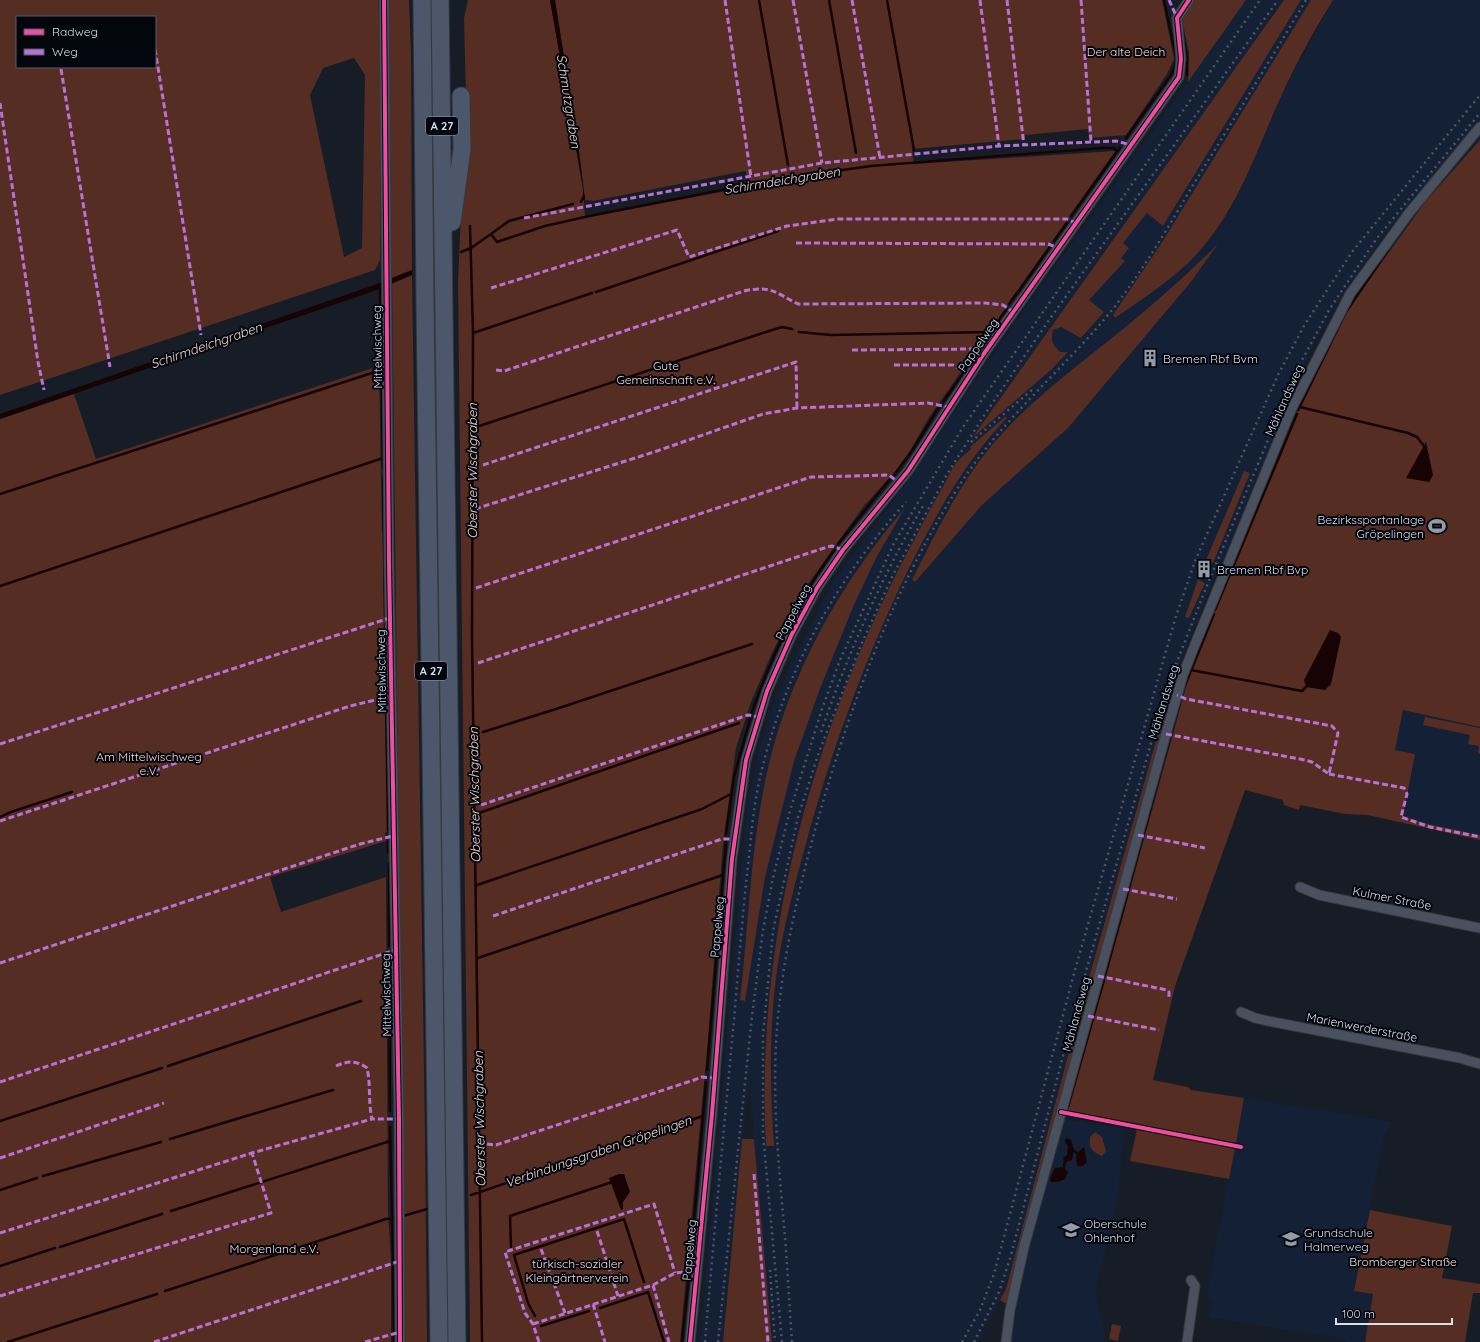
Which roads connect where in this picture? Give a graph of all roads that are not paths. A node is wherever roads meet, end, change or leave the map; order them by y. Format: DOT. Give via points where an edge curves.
graph roads {
  1 [pos="384,0"];
  2 [pos="422,0"];
  3 [pos="440,0"];
  4 [pos="1189,0"];
  5 [pos="462,96"];
  6 [pos="1480,128"];
  7 [pos="443,253"];
  8 [pos="1300,887"];
  9 [pos="1480,928"];
  10 [pos="1241,1012"];
  11 [pos="1480,1064"];
  12 [pos="1191,1280"];
  13 [pos="400,1342"];
  14 [pos="439,1342"];
  15 [pos="457,1342"];
  16 [pos="690,1342"];
  17 [pos="1006,1342"];
  18 [pos="1187,1342"];
  1 -- 13 [label="street, Mittelwischweg"];
  2 -- 14 [label="highway, A 27"];
  3 -- 7 [label="highway, A 27"];
  4 -- 16 [label="street, Pappelweg" via="1176,18 1181,59 1179,77 983,355 908,471 842,550 817,588 792,634 767,691 746,760 732,859 712,1114"];
  5 -- 7 [label="highway" via="462,150 451,228"];
  6 -- 17 [label="street, Mählandsweg" via="1408,213 1350,294 1291,410 1183,675 1024,1247 1010,1310"];
  7 -- 15 [label="highway, A 27"];
  8 -- 9 [label="street, Kulmer Straße" via="1319,895"];
  10 -- 11 [label="street, Marienwerderstraße" via="1268,1021"];
  12 -- 18 [label="street" via="1195,1286"];
}
